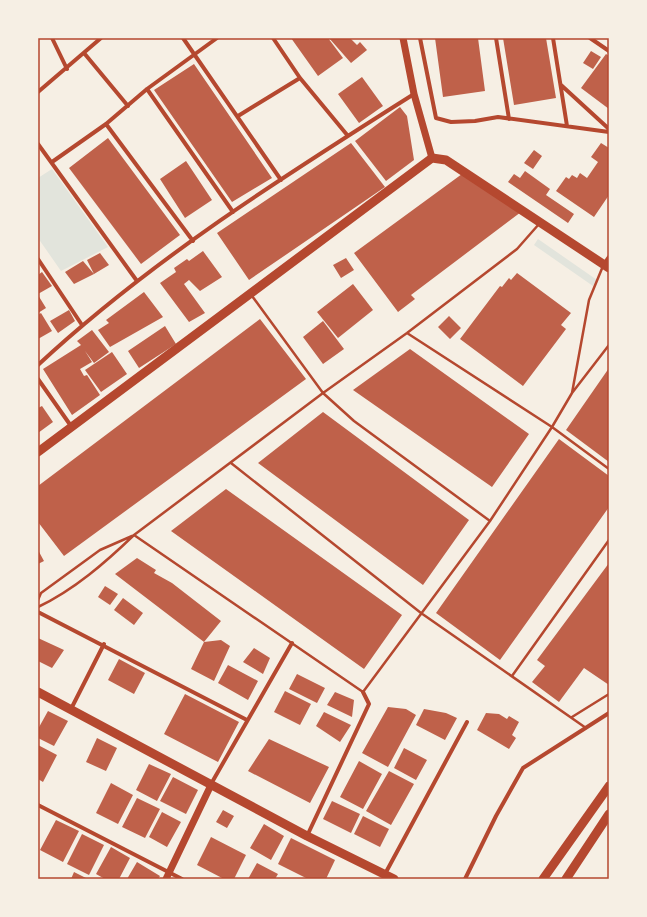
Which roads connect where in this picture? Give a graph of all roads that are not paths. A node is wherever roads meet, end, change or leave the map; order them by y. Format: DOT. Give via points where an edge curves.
graph roads {
  1 [pos="52,38"];
  2 [pos="101,38"];
  3 [pos="183,38"];
  4 [pos="217,38"];
  5 [pos="273,38"];
  6 [pos="403,38"];
  7 [pos="420,38"];
  8 [pos="496,38"];
  9 [pos="553,38"];
  10 [pos="590,38"];
  11 [pos="609,51"];
  12 [pos="84,53"];
  13 [pos="194,54"];
  14 [pos="67,69"];
  15 [pos="300,78"];
  16 [pos="561,84"];
  17 [pos="147,89"];
  18 [pos="38,92"];
  19 [pos="414,94"];
  20 [pos="128,106"];
  21 [pos="238,116"];
  22 [pos="509,119"];
  23 [pos="106,124"];
  24 [pos="567,126"];
  25 [pos="609,128"];
  26 [pos="609,132"];
  27 [pos="348,136"];
  28 [pos="38,144"];
  29 [pos="432,158"];
  30 [pos="52,162"];
  31 [pos="281,180"];
  32 [pos="233,212"];
  33 [pos="541,222"];
  34 [pos="193,241"];
  35 [pos="38,259"];
  36 [pos="607,263"];
  37 [pos="137,281"];
  38 [pos="251,294"];
  39 [pos="82,324"];
  40 [pos="407,333"];
  41 [pos="609,345"];
  42 [pos="38,365"];
  43 [pos="38,379"];
  44 [pos="323,393"];
  45 [pos="572,393"];
  46 [pos="72,427"];
  47 [pos="552,427"];
  48 [pos="38,452"];
  49 [pos="231,463"];
  50 [pos="609,469"];
  51 [pos="490,521"];
  52 [pos="134,535"];
  53 [pos="609,540"];
  54 [pos="38,600"];
  55 [pos="38,607"];
  56 [pos="38,612"];
  57 [pos="421,613"];
  58 [pos="292,643"];
  59 [pos="104,644"];
  60 [pos="512,676"];
  61 [pos="38,692"];
  62 [pos="363,692"];
  63 [pos="609,694"];
  64 [pos="71,709"];
  65 [pos="609,713"];
  66 [pos="572,717"];
  67 [pos="247,720"];
  68 [pos="467,722"];
  69 [pos="586,728"];
  70 [pos="211,785"];
  71 [pos="609,786"];
  72 [pos="38,805"];
  73 [pos="609,814"];
  74 [pos="307,836"];
  75 [pos="385,874"];
  76 [pos="168,876"];
  77 [pos="182,879"];
  78 [pos="394,879"];
  79 [pos="465,879"];
  80 [pos="543,879"];
  81 [pos="566,879"];
  1 -- 14 [label="street"];
  2 -- 12 [label="street"];
  3 -- 13 [label="street"];
  4 -- 13 [label="street"];
  5 -- 15 [label="street"];
  6 -- 19 [label="street"];
  7 -- 22 [label="street" via="436,118 451,122 498,117"];
  8 -- 22 [label="street"];
  9 -- 16 [label="street"];
  10 -- 11 [label="street"];
  12 -- 14 [label="street"];
  12 -- 20 [label="street"];
  13 -- 17 [label="street"];
  13 -- 21 [label="street"];
  14 -- 18 [label="street"];
  15 -- 21 [label="street"];
  15 -- 27 [label="street"];
  16 -- 24 [label="street"];
  16 -- 25 [label="street"];
  17 -- 20 [label="street"];
  17 -- 32 [label="street"];
  19 -- 27 [label="street"];
  19 -- 29 [label="street"];
  20 -- 23 [label="street"];
  21 -- 31 [label="street"];
  22 -- 24 [label="street"];
  23 -- 30 [label="street"];
  23 -- 34 [label="street"];
  24 -- 26 [label="street"];
  27 -- 31 [label="street"];
  28 -- 30 [label="street"];
  29 -- 33 [label="main road" via="446,160"];
  29 -- 38 [label="main road"];
  30 -- 37 [label="street"];
  31 -- 32 [label="street"];
  32 -- 34 [label="street"];
  33 -- 36 [label="main road"];
  33 -- 40 [label="lane" via="517,249"];
  34 -- 37 [label="street"];
  35 -- 39 [label="street"];
  36 -- 45 [label="lane" via="589,300"];
  37 -- 39 [label="street"];
  38 -- 44 [label="lane"];
  38 -- 46 [label="main road"];
  39 -- 42 [label="street"];
  40 -- 44 [label="lane"];
  40 -- 47 [label="lane"];
  41 -- 45 [label="lane"];
  43 -- 46 [label="street"];
  44 -- 49 [label="lane"];
  44 -- 51 [label="lane" via="354,421"];
  45 -- 47 [label="lane"];
  46 -- 48 [label="main road"];
  47 -- 50 [label="lane"];
  47 -- 51 [label="lane"];
  49 -- 52 [label="lane"];
  49 -- 57 [label="lane"];
  51 -- 57 [label="lane"];
  52 -- 54 [label="lane" via="100,550 41,594"];
  52 -- 55 [label="lane" via="109,559 55,599"];
  52 -- 58 [label="lane"];
  53 -- 60 [label="lane"];
  56 -- 59 [label="street"];
  57 -- 60 [label="lane"];
  57 -- 62 [label="lane"];
  58 -- 62 [label="lane"];
  58 -- 67 [label="street"];
  59 -- 64 [label="street"];
  59 -- 67 [label="street"];
  60 -- 66 [label="lane"];
  61 -- 64 [label="main road"];
  62 -- 74 [label="street" via="369,704"];
  63 -- 66 [label="lane"];
  64 -- 70 [label="main road"];
  65 -- 69 [label="street"];
  66 -- 69 [label="lane"];
  67 -- 70 [label="street"];
  68 -- 75 [label="street"];
  69 -- 79 [label="street" via="523,768"];
  70 -- 74 [label="main road"];
  70 -- 76 [label="street"];
  71 -- 80 [label="main road"];
  72 -- 76 [label="street"];
  73 -- 81 [label="main road"];
  74 -- 75 [label="main road"];
  75 -- 78 [label="main road"];
  76 -- 77 [label="street"];
}
